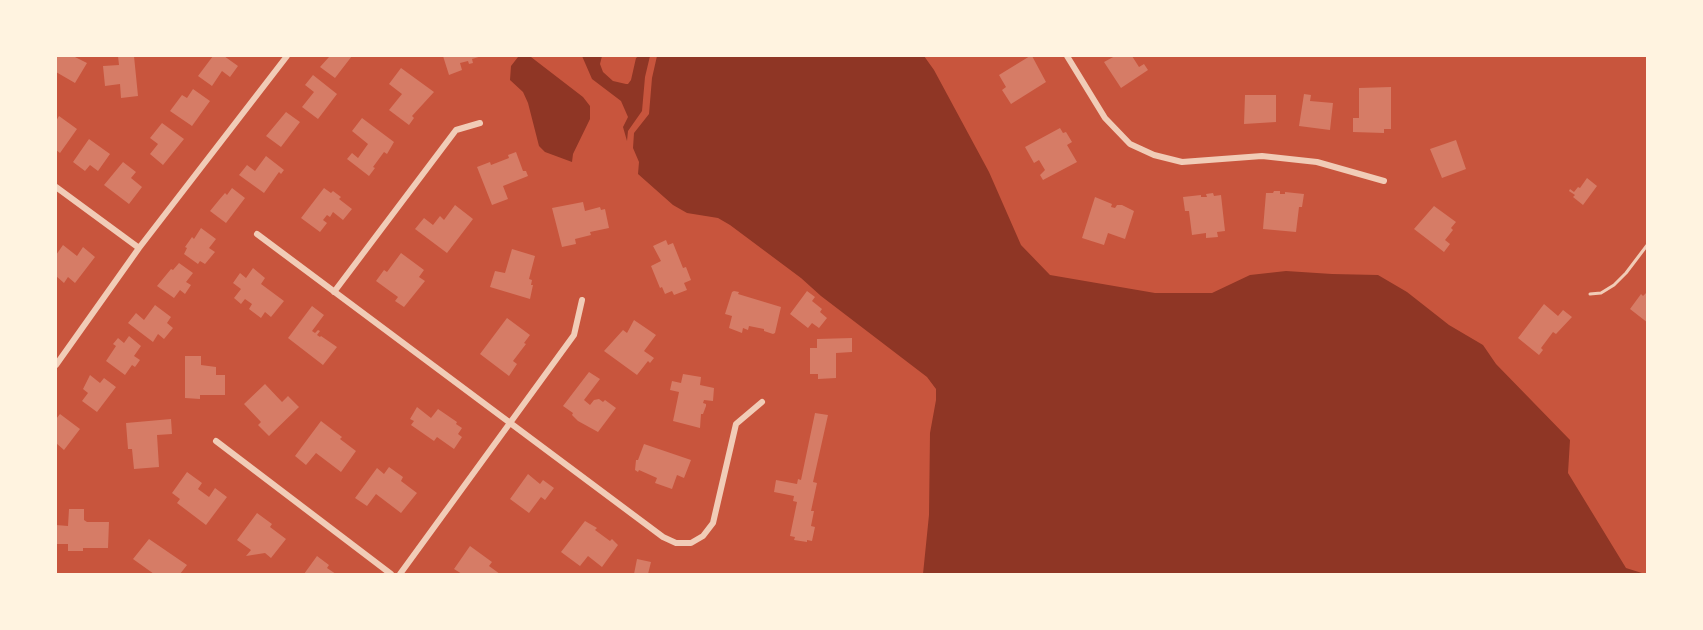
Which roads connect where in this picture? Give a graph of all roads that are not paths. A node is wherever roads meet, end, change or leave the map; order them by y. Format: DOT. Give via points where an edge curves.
graph roads {
  1 [pos="287,56"];
  2 [pos="1067,56"];
  3 [pos="480,123"];
  4 [pos="1384,181"];
  5 [pos="56,187"];
  6 [pos="257,234"];
  7 [pos="1647,244"];
  8 [pos="140,249"];
  9 [pos="334,292"];
  10 [pos="1590,294"];
  11 [pos="582,300"];
  12 [pos="56,365"];
  13 [pos="762,402"];
  14 [pos="511,422"];
  15 [pos="216,441"];
  16 [pos="391,574"];
  17 [pos="400,574"];
  1 -- 8 [label="street"];
  2 -- 4 [label="street" via="1105,117 1130,144 1154,155 1182,162 1262,156 1317,162"];
  3 -- 9 [label="street" via="456,130"];
  5 -- 8 [label="street"];
  6 -- 9 [label="street"];
  7 -- 10 [label="lane" via="1614,285"];
  8 -- 12 [label="street"];
  9 -- 14 [label="street"];
  11 -- 14 [label="street" via="574,335"];
  13 -- 14 [label="street" via="736,424 713,523 691,543 675,543 663,537"];
  14 -- 17 [label="street"];
  15 -- 16 [label="street"];
}
